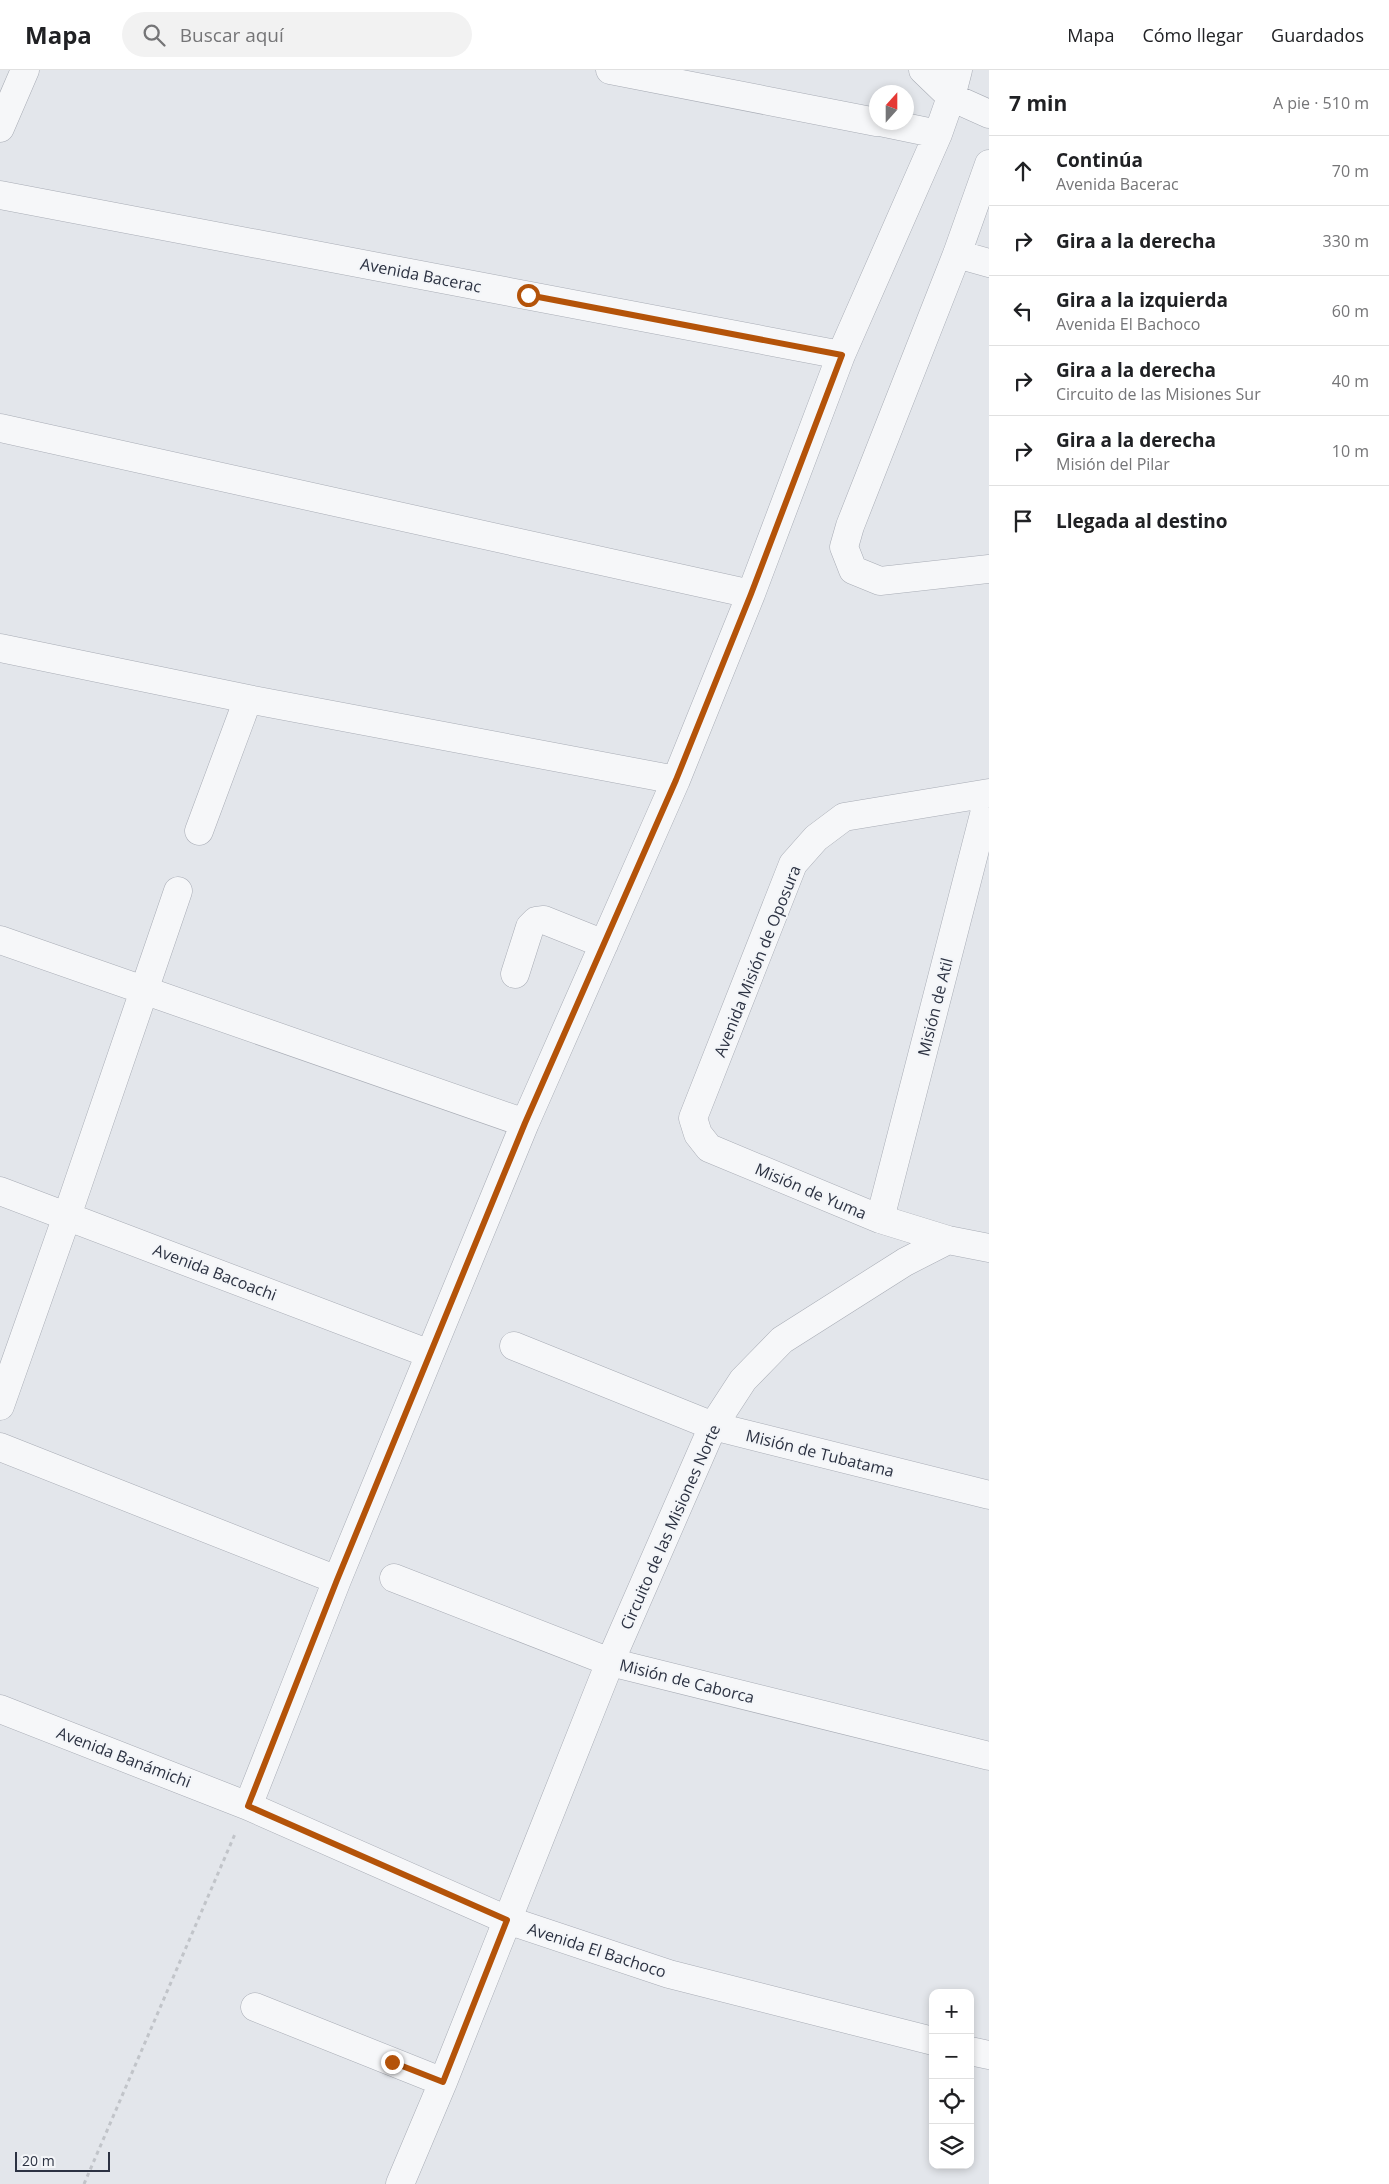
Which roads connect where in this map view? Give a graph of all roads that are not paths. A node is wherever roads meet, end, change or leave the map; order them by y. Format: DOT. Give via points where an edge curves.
graph roads {
  1 [pos="24,70"];
  2 [pos="610,70"];
  3 [pos="923,70"];
  4 [pos="958,70"];
  5 [pos="951,97"];
  6 [pos="989,114"];
  7 [pos="869,120"];
  8 [pos="0,128"];
  9 [pos="914,129"];
  10 [pos="938,134"];
  11 [pos="989,164"];
  12 [pos="0,195"];
  13 [pos="957,254"];
  14 [pos="989,263"];
  15 [pos="842,355"];
  16 [pos="0,428"];
  17 [pos="989,570"];
  18 [pos="751,594"];
  19 [pos="0,648"];
  20 [pos="248,699"];
  21 [pos="676,780"];
  22 [pos="989,794"];
  23 [pos="198,830"];
  24 [pos="178,892"];
  25 [pos="0,940"];
  26 [pos="604,944"];
  27 [pos="515,974"];
  28 [pos="145,989"];
  29 [pos="694,1118"];
  30 [pos="525,1123"];
  31 [pos="0,1191"];
  32 [pos="67,1216"];
  33 [pos="880,1220"];
  34 [pos="948,1240"];
  35 [pos="989,1248"];
  36 [pos="514,1346"];
  37 [pos="430,1354"];
  38 [pos="0,1406"];
  39 [pos="713,1426"];
  40 [pos="0,1447"];
  41 [pos="989,1495"];
  42 [pos="394,1578"];
  43 [pos="337,1580"];
  44 [pos="610,1662"];
  45 [pos="0,1709"];
  46 [pos="989,1756"];
  47 [pos="248,1806"];
  48 [pos="507,1920"];
  49 [pos="255,2007"];
  50 [pos="929,2041"];
  51 [pos="974,2052"];
  52 [pos="989,2056"];
  53 [pos="443,2082"];
  54 [pos="400,2184"];
  1 -- 8 [label="street"];
  2 -- 7 [label="street"];
  3 -- 5 [label="street"];
  4 -- 5 [label="street"];
  5 -- 6 [label="street"];
  5 -- 10 [label="street"];
  9 -- 10 [label="street"];
  10 -- 15 [label="street"];
  11 -- 13 [label="street"];
  12 -- 15 [label="street, Avenida Bacerac"];
  13 -- 14 [label="street"];
  13 -- 17 [label="street" via="844,547 853,570 880,582"];
  15 -- 18 [label="street"];
  16 -- 18 [label="street"];
  18 -- 21 [label="street"];
  19 -- 20 [label="street"];
  20 -- 21 [label="street"];
  20 -- 23 [label="street"];
  21 -- 26 [label="street"];
  22 -- 29 [label="street, Avenida Misión de Oposura" via="844,817 816,838 793,864"];
  22 -- 33 [label="street, Misión de Atil"];
  24 -- 28 [label="street"];
  25 -- 28 [label="street"];
  26 -- 27 [label="street" via="544,920 536,921 530,927"];
  26 -- 30 [label="street"];
  28 -- 30 [label="street"];
  28 -- 32 [label="street"];
  29 -- 33 [label="street, Misión de Yuma" via="698,1134 709,1148"];
  30 -- 37 [label="street"];
  31 -- 32 [label="street, Avenida Bacoachi"];
  32 -- 37 [label="street, Avenida Bacoachi"];
  32 -- 38 [label="street"];
  33 -- 34 [label="street, Misión de Yuma"];
  34 -- 35 [label="street"];
  34 -- 39 [label="street, Circuito de las Misiones Norte" via="905,1262 782,1340 744,1380"];
  36 -- 39 [label="street, Misión de Tubatama"];
  37 -- 43 [label="street"];
  39 -- 41 [label="street, Misión de Tubatama"];
  39 -- 44 [label="street, Circuito de las Misiones Norte"];
  40 -- 43 [label="street"];
  42 -- 44 [label="street, Misión de Caborca"];
  43 -- 47 [label="street"];
  44 -- 46 [label="street, Misión de Caborca"];
  44 -- 48 [label="street, Circuito de las Misiones Norte"];
  45 -- 47 [label="street, Avenida Banámichi"];
  47 -- 48 [label="street, Avenida El Bachoco"];
  48 -- 50 [label="street, Avenida El Bachoco" via="669,1974"];
  48 -- 53 [label="street, Circuito de las Misiones Norte"];
  49 -- 53 [label="street"];
  51 -- 52 [label="street"];
  53 -- 54 [label="street, Circuito de las Misiones Norte"];
}
